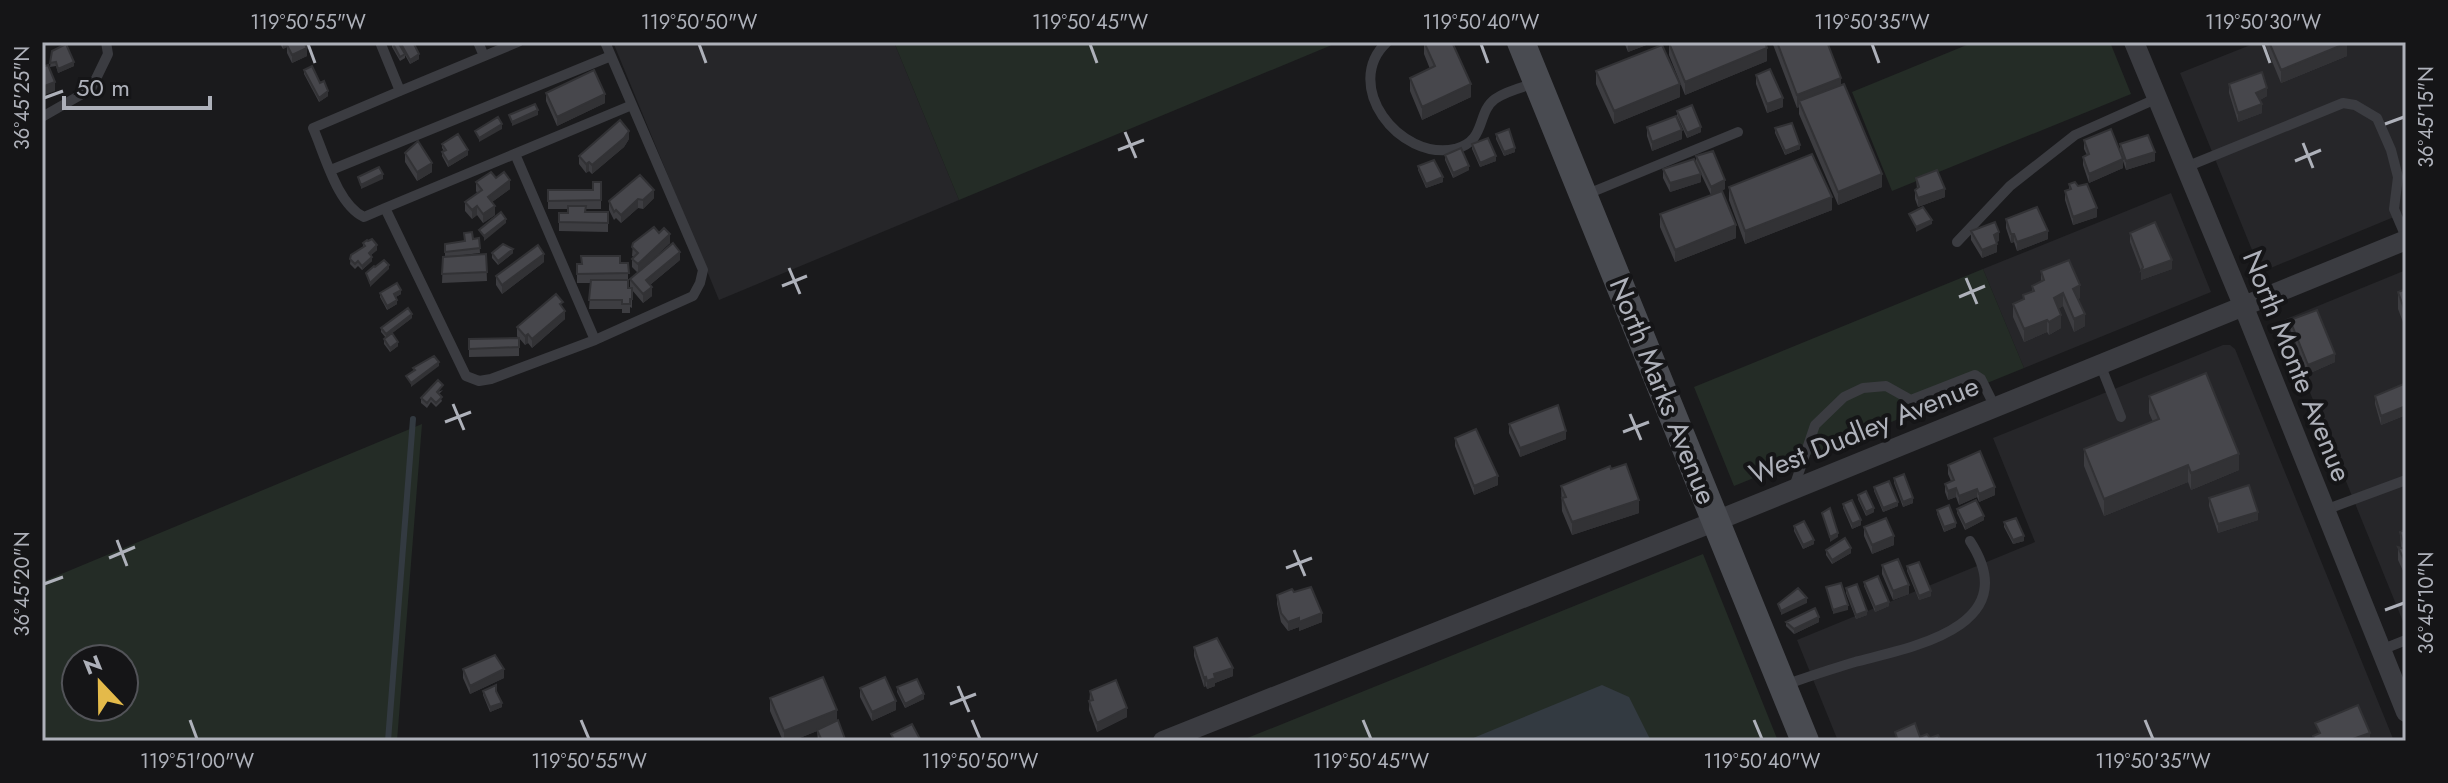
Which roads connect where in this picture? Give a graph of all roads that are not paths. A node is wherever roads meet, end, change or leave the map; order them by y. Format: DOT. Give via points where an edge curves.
graph roads {
  1 [pos="106,42"];
  2 [pos="380,42"];
  3 [pos="478,42"];
  4 [pos="518,42"];
  5 [pos="605,42"];
  6 [pos="1387,42"];
  7 [pos="1521,42"];
  8 [pos="2134,42"];
  9 [pos="484,56"];
  10 [pos="611,56"];
  11 [pos="1537,82"];
  12 [pos="400,91"];
  13 [pos="2158,98"];
  14 [pos="632,105"];
  15 [pos="42,117"];
  16 [pos="1738,132"];
  17 [pos="515,154"];
  18 [pos="2186,167"];
  19 [pos="331,170"];
  20 [pos="1583,196"];
  21 [pos="385,208"];
  22 [pos="2406,238"];
  23 [pos="1957,242"];
  24 [pos="2243,305"];
  25 [pos="595,340"];
  26 [pos="2100,364"];
  27 [pos="1995,407"];
  28 [pos="2121,417"];
  29 [pos="2406,480"];
  30 [pos="1794,489"];
  31 [pos="2325,510"];
  32 [pos="1716,521"];
  33 [pos="1970,541"];
  34 [pos="2406,640"];
  35 [pos="2381,650"];
  36 [pos="1782,686"];
  37 [pos="2406,712"];
  38 [pos="1163,741"];
  39 [pos="1805,741"];
  1 -- 15 [label="lane" via="108,54 91,89"];
  2 -- 12 [label="lane"];
  3 -- 9 [label="lane"];
  4 -- 9 [label="lane"];
  5 -- 10 [label="lane"];
  6 -- 11 [label="lane" via="1372,64 1373,96 1388,125 1414,145 1455,149 1470,142 1494,99"];
  7 -- 11 [label="main road, North Marks Avenue"];
  8 -- 13 [label="street, North Monte Avenue"];
  9 -- 12 [label="lane"];
  10 -- 14 [label="lane"];
  10 -- 19 [label="lane"];
  11 -- 20 [label="main road, North Marks Avenue"];
  12 -- 19 [label="lane" via="313,128"];
  13 -- 18 [label="street, North Monte Avenue"];
  13 -- 23 [label="lane" via="2075,135 2010,186"];
  14 -- 17 [label="lane"];
  14 -- 25 [label="lane" via="703,270 693,296"];
  16 -- 20 [label="lane"];
  17 -- 21 [label="lane"];
  17 -- 25 [label="lane"];
  18 -- 22 [label="lane" via="2343,103 2355,105 2377,118 2391,150 2398,177 2394,209"];
  18 -- 24 [label="street, North Monte Avenue"];
  19 -- 21 [label="lane" via="354,212 364,217"];
  20 -- 32 [label="main road, North Marks Avenue"];
  21 -- 25 [label="lane" via="466,376 491,379"];
  22 -- 24 [label="street, West Dudley Avenue"];
  24 -- 26 [label="street, West Dudley Avenue"];
  24 -- 31 [label="street, North Monte Avenue"];
  26 -- 27 [label="street, West Dudley Avenue"];
  26 -- 28 [label="lane"];
  27 -- 30 [label="street, West Dudley Avenue"];
  27 -- 30 [label="lane" via="1975,375 1911,400 1886,386 1863,388 1844,397 1815,425"];
  29 -- 31 [label="lane"];
  30 -- 32 [label="street, West Dudley Avenue"];
  31 -- 35 [label="street, North Monte Avenue"];
  32 -- 36 [label="main road, North Marks Avenue"];
  32 -- 38 [label="street, West Dudley Avenue"];
  33 -- 36 [label="lane" via="1986,575 1986,588 1978,606 1953,631"];
  34 -- 35 [label="lane"];
  35 -- 37 [label="street, North Monte Avenue"];
  36 -- 39 [label="main road, North Marks Avenue"];
}
